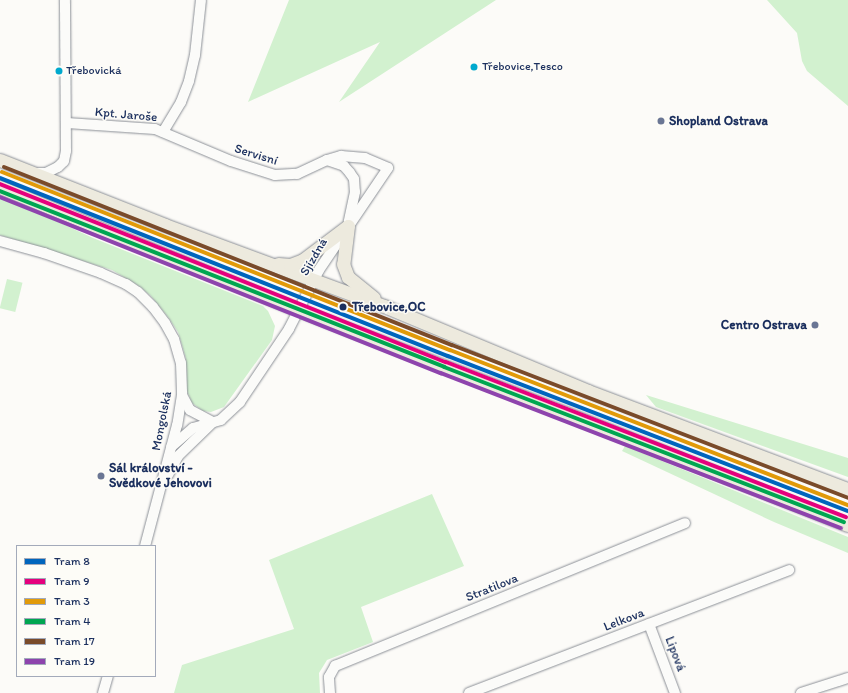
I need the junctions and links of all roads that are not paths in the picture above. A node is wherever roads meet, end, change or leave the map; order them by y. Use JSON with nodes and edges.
{"nodes":[{"id":1,"x":65,"y":0,"type":"edge"},
{"id":2,"x":201,"y":0,"type":"edge"},
{"id":3,"x":67,"y":123,"type":"junction"},
{"id":4,"x":164,"y":132,"type":"junction"},
{"id":5,"x":0,"y":160,"type":"edge"},
{"id":6,"x":327,"y":160,"type":"junction"},
{"id":7,"x":388,"y":168,"type":"joint"},
{"id":8,"x":34,"y":173,"type":"junction"},
{"id":9,"x":0,"y":187,"type":"edge"},
{"id":10,"x":348,"y":226,"type":"junction"},
{"id":11,"x":0,"y":241,"type":"edge"},
{"id":12,"x":268,"y":264,"type":"junction"},
{"id":13,"x":315,"y":280,"type":"junction"},
{"id":14,"x":384,"y":306,"type":"junction"},
{"id":15,"x":299,"y":310,"type":"junction"},
{"id":16,"x":182,"y":395,"type":"junction"},
{"id":17,"x":213,"y":422,"type":"junction"},
{"id":18,"x":171,"y":447,"type":"junction"},
{"id":19,"x":848,"y":489,"type":"edge"},
{"id":20,"x":159,"y":493,"type":"junction"},
{"id":21,"x":685,"y":523,"type":"dead end"},
{"id":22,"x":848,"y":525,"type":"edge"},
{"id":23,"x":145,"y":545,"type":"edge"},
{"id":24,"x":789,"y":570,"type":"dead end"},
{"id":25,"x":649,"y":624,"type":"junction"},
{"id":26,"x":108,"y":677,"type":"edge"},
{"id":27,"x":848,"y":678,"type":"edge"},
{"id":28,"x":103,"y":693,"type":"edge"},
{"id":29,"x":330,"y":693,"type":"edge"},
{"id":30,"x":468,"y":693,"type":"edge"},
{"id":31,"x":675,"y":693,"type":"edge"},
{"id":32,"x":801,"y":693,"type":"edge"}],
"edges":[{"from":1,"to":3,"type":"street"},
{"from":2,"to":4,"type":"street","name":"Kpt. Jaroše"},
{"from":3,"to":4,"type":"street","name":"Kpt. Jaroše"},
{"from":3,"to":8,"type":"street"},
{"from":4,"to":6,"type":"street","name":"Servisní"},
{"from":5,"to":8,"type":"main road"},
{"from":6,"to":7,"type":"street","name":"Servisní"},
{"from":6,"to":10,"type":"street"},
{"from":7,"to":10,"type":"street","name":"Sjízdná"},
{"from":8,"to":12,"type":"main road"},
{"from":9,"to":15,"type":"main road"},
{"from":10,"to":12,"type":"main road"},
{"from":10,"to":13,"type":"street","name":"Sjízdná"},
{"from":10,"to":14,"type":"main road"},
{"from":11,"to":16,"type":"street","name":"Mongolská"},
{"from":12,"to":13,"type":"main road"},
{"from":13,"to":14,"type":"main road"},
{"from":13,"to":15,"type":"street","name":"Sjízdná"},
{"from":14,"to":19,"type":"main road"},
{"from":15,"to":17,"type":"street","name":"Sjízdná"},
{"from":15,"to":22,"type":"main road"},
{"from":16,"to":17,"type":"street"},
{"from":16,"to":18,"type":"street","name":"Mongolská"},
{"from":17,"to":18,"type":"street"},
{"from":17,"to":20,"type":"street"},
{"from":18,"to":20,"type":"street","name":"Mongolská"},
{"from":20,"to":23,"type":"street","name":"Mongolská"},
{"from":21,"to":29,"type":"street","name":"Stratilova"},
{"from":24,"to":25,"type":"street","name":"Lelkova"},
{"from":25,"to":30,"type":"street","name":"Lelkova"},
{"from":25,"to":31,"type":"street","name":"Lipová"},
{"from":26,"to":28,"type":"street"},
{"from":27,"to":32,"type":"street"}]}
